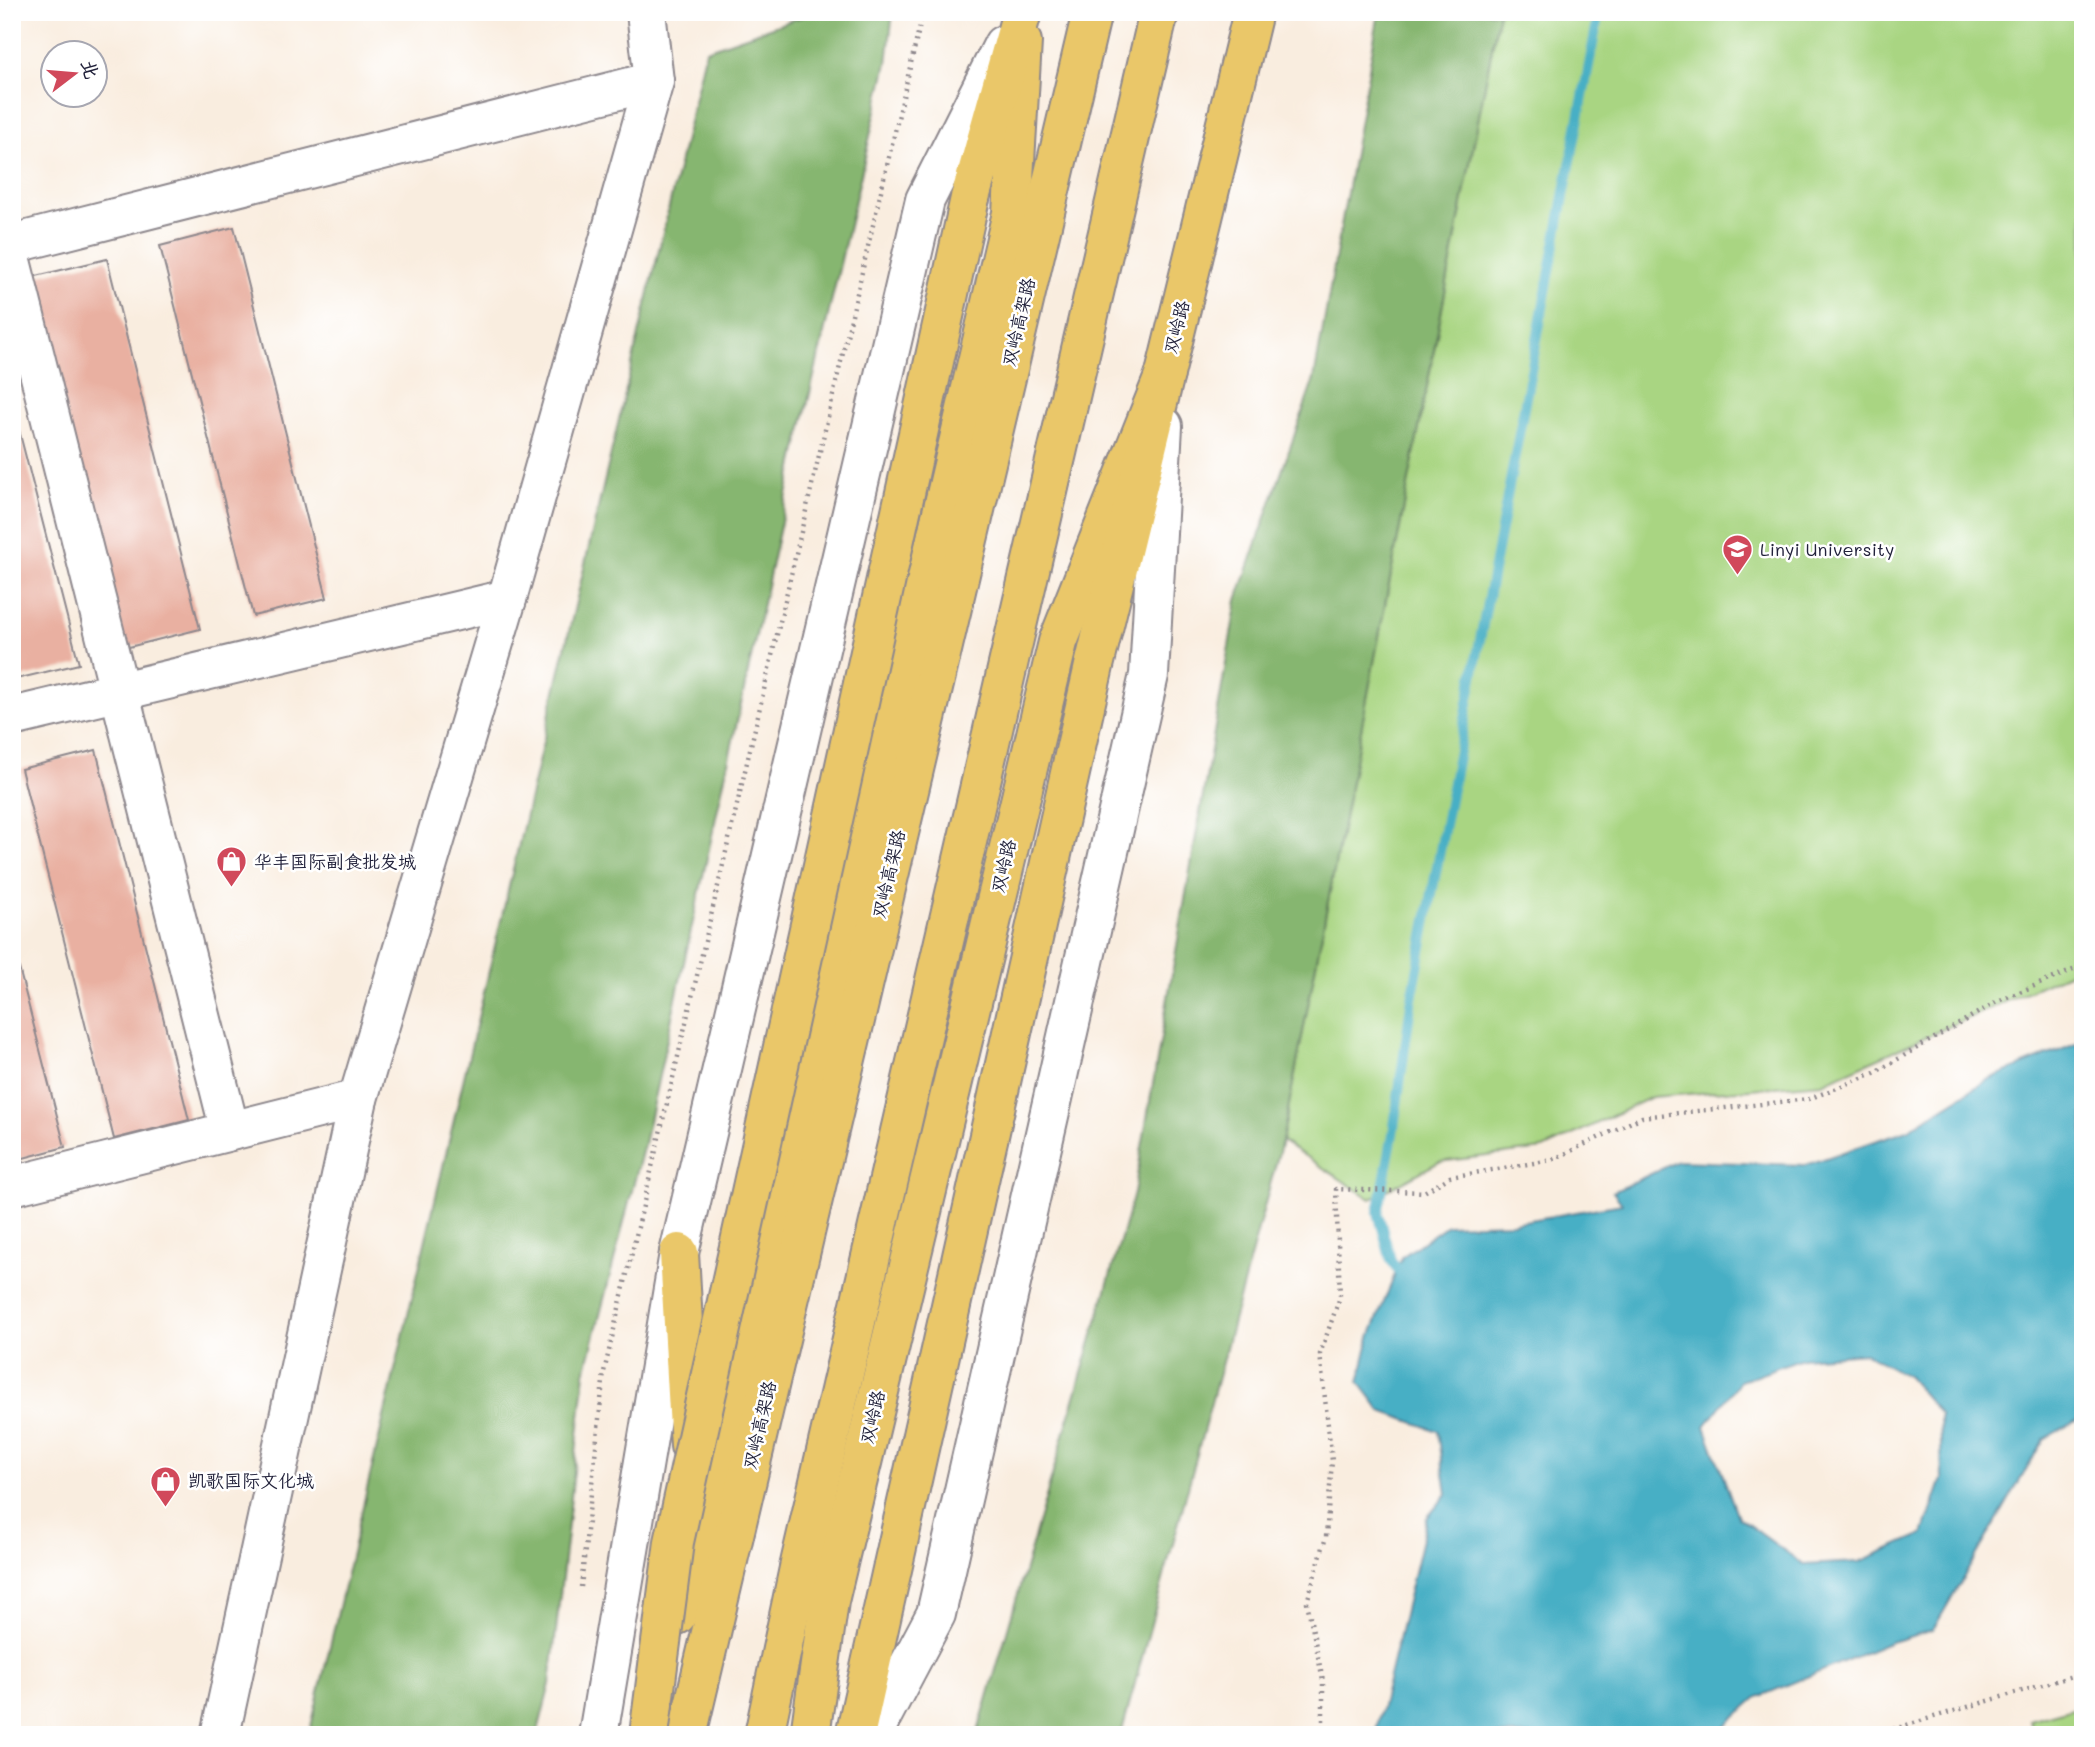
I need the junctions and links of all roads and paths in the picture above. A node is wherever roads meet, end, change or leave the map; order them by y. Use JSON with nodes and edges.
{"nodes":[{"id":1,"x":646,"y":12,"type":"edge"},
{"id":2,"x":1022,"y":12,"type":"edge"},
{"id":3,"x":1092,"y":12,"type":"edge"},
{"id":4,"x":1159,"y":12,"type":"edge"},
{"id":5,"x":1253,"y":12,"type":"edge"},
{"id":6,"x":654,"y":81,"type":"junction"},
{"id":7,"x":12,"y":244,"type":"edge"},
{"id":8,"x":12,"y":265,"type":"edge"},
{"id":9,"x":1165,"y":374,"type":"junction"},
{"id":10,"x":507,"y":598,"type":"junction"},
{"id":11,"x":12,"y":718,"type":"edge"},
{"id":12,"x":2083,"y":966,"type":"edge"},
{"id":13,"x":358,"y":1098,"type":"junction"},
{"id":14,"x":230,"y":1131,"type":"junction"},
{"id":15,"x":12,"y":1186,"type":"edge"},
{"id":16,"x":679,"y":1253,"type":"junction"},
{"id":17,"x":696,"y":1544,"type":"junction"},
{"id":18,"x":2083,"y":1673,"type":"edge"},
{"id":19,"x":220,"y":1735,"type":"edge"},
{"id":20,"x":598,"y":1735,"type":"edge"},
{"id":21,"x":648,"y":1735,"type":"edge"},
{"id":22,"x":687,"y":1735,"type":"edge"},
{"id":23,"x":764,"y":1735,"type":"edge"},
{"id":24,"x":810,"y":1735,"type":"edge"},
{"id":25,"x":855,"y":1735,"type":"edge"},
{"id":26,"x":872,"y":1735,"type":"edge"},
{"id":27,"x":1323,"y":1735,"type":"edge"},
{"id":28,"x":1873,"y":1735,"type":"edge"}],
"edges":[{"from":1,"to":6,"type":"street"},
{"from":2,"to":16,"type":"street"},
{"from":2,"to":17,"type":"main road"},
{"from":2,"to":21,"type":"main road","bridge":true},
{"from":3,"to":22,"type":"main road","name":"双岭高架路"},
{"from":4,"to":23,"type":"main road"},
{"from":5,"to":9,"type":"main road","name":"双岭路"},
{"from":6,"to":7,"type":"street"},
{"from":6,"to":10,"type":"street"},
{"from":8,"to":14,"type":"street"},
{"from":9,"to":24,"type":"main road","name":"双岭路"},
{"from":9,"to":25,"type":"main road"},
{"from":9,"to":26,"type":"street"},
{"from":10,"to":11,"type":"street"},
{"from":10,"to":13,"type":"street"},
{"from":12,"to":27,"type":"path"},
{"from":13,"to":14,"type":"street"},
{"from":13,"to":19,"type":"street"},
{"from":14,"to":15,"type":"street"},
{"from":16,"to":17,"type":"main road"},
{"from":16,"to":20,"type":"street"},
{"from":17,"to":21,"type":"main road"},
{"from":18,"to":28,"type":"path"}]}
